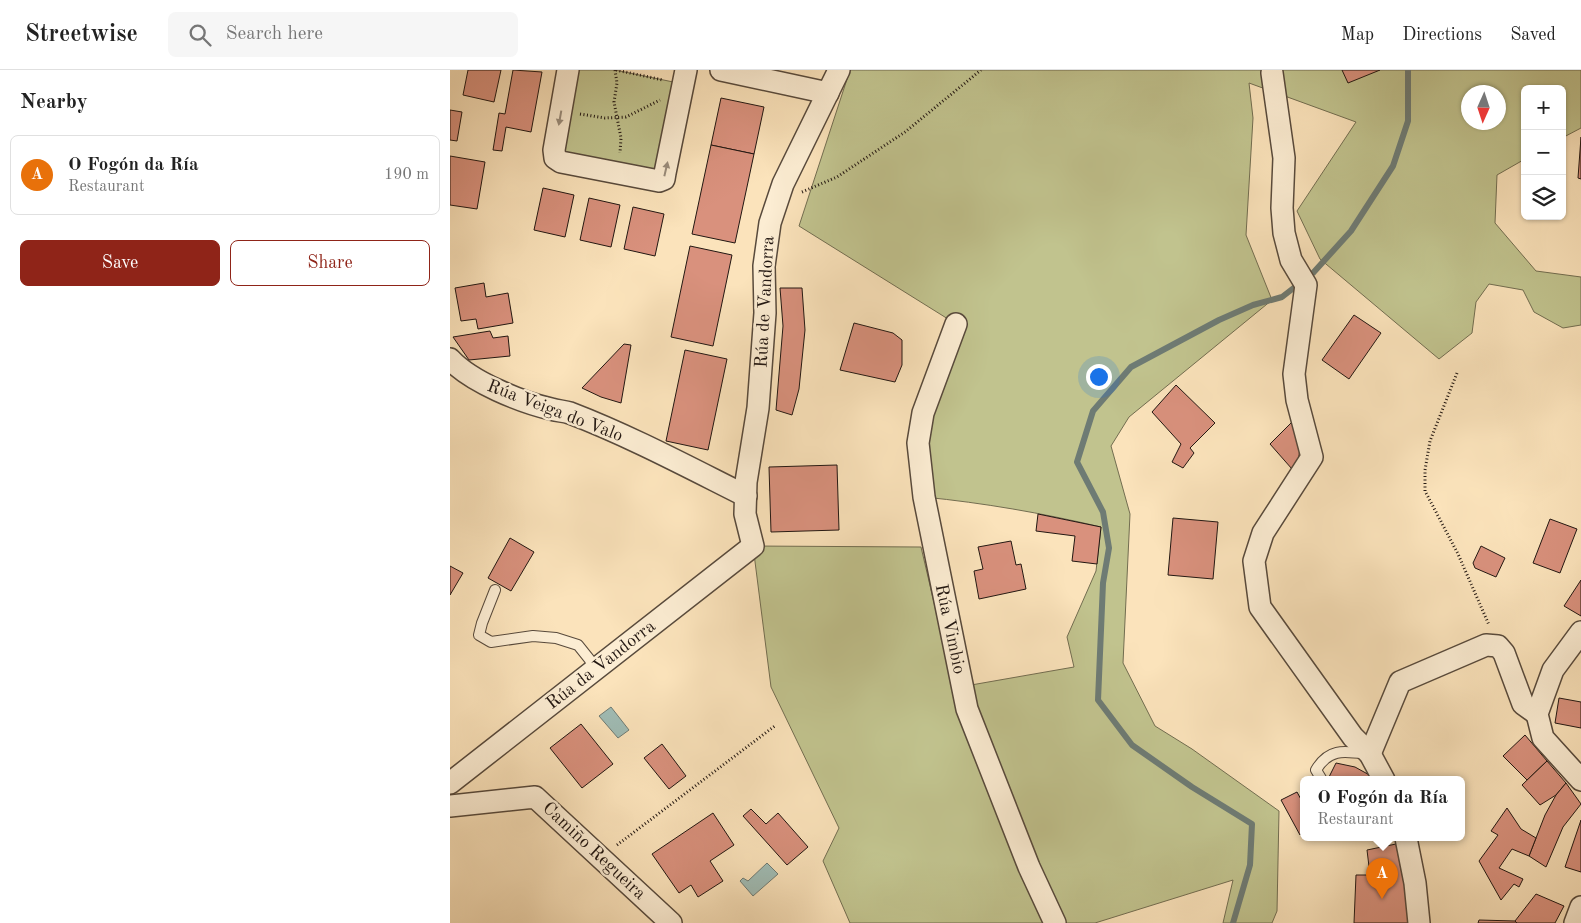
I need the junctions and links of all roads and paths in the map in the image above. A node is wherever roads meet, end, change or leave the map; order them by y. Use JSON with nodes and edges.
{"nodes":[{"id":1,"x":568,"y":70,"type":"edge"},
{"id":2,"x":615,"y":70,"type":"edge"},
{"id":3,"x":721,"y":70,"type":"edge"},
{"id":4,"x":839,"y":70,"type":"edge"},
{"id":5,"x":981,"y":70,"type":"edge"},
{"id":6,"x":1272,"y":73,"type":"dead end"},
{"id":7,"x":685,"y":77,"type":"edge"},
{"id":8,"x":828,"y":93,"type":"junction"},
{"id":9,"x":561,"y":112,"type":"junction"},
{"id":10,"x":618,"y":117,"type":"junction"},
{"id":11,"x":619,"y":174,"type":"junction"},
{"id":12,"x":776,"y":203,"type":"junction"},
{"id":13,"x":956,"y":324,"type":"dead end"},
{"id":14,"x":450,"y":359,"type":"edge"},
{"id":15,"x":1457,"y":372,"type":"dead end"},
{"id":16,"x":746,"y":496,"type":"junction"},
{"id":17,"x":753,"y":546,"type":"joint"},
{"id":18,"x":495,"y":590,"type":"dead end"},
{"id":19,"x":1581,"y":632,"type":"edge"},
{"id":20,"x":1498,"y":646,"type":"junction"},
{"id":21,"x":594,"y":671,"type":"junction"},
{"id":22,"x":1537,"y":714,"type":"junction"},
{"id":23,"x":776,"y":725,"type":"dead end"},
{"id":24,"x":1370,"y":754,"type":"junction"},
{"id":25,"x":1320,"y":776,"type":"edge"},
{"id":26,"x":1382,"y":776,"type":"edge"},
{"id":27,"x":1581,"y":780,"type":"edge"},
{"id":28,"x":450,"y":783,"type":"edge"},
{"id":29,"x":450,"y":806,"type":"edge"},
{"id":30,"x":1407,"y":841,"type":"edge"},
{"id":31,"x":600,"y":858,"type":"junction"},
{"id":32,"x":1581,"y":907,"type":"edge"},
{"id":33,"x":672,"y":923,"type":"edge"},
{"id":34,"x":1055,"y":923,"type":"edge"},
{"id":35,"x":1419,"y":923,"type":"edge"},
{"id":36,"x":1575,"y":923,"type":"edge"}],
"edges":[{"from":1,"to":9,"type":"street"},
{"from":2,"to":7,"type":"path"},
{"from":2,"to":10,"type":"path"},
{"from":3,"to":8,"type":"street"},
{"from":4,"to":8,"type":"street","name":"Rúa de Vandorra"},
{"from":5,"to":12,"type":"path"},
{"from":6,"to":24,"type":"street"},
{"from":7,"to":10,"type":"path"},
{"from":11,"to":7,"type":"street","one_way":true},
{"from":8,"to":12,"type":"street","name":"Rúa de Vandorra"},
{"from":9,"to":10,"type":"path"},
{"from":9,"to":11,"type":"street","one_way":true},
{"from":10,"to":11,"type":"path"},
{"from":12,"to":16,"type":"street","name":"Rúa de Vandorra"},
{"from":13,"to":34,"type":"street","name":"Rúa Vimbio"},
{"from":14,"to":16,"type":"street","name":"Rúa Veiga do Valo"},
{"from":15,"to":20,"type":"path"},
{"from":16,"to":17,"type":"street","name":"Rúa de Vandorra"},
{"from":17,"to":21,"type":"street","name":"Rúa da Vandorra"},
{"from":18,"to":21,"type":"lane"},
{"from":19,"to":22,"type":"street"},
{"from":20,"to":22,"type":"street"},
{"from":20,"to":24,"type":"street"},
{"from":21,"to":28,"type":"street","name":"Rúa da Vandorra"},
{"from":22,"to":27,"type":"street"},
{"from":23,"to":31,"type":"path"},
{"from":24,"to":25,"type":"lane"},
{"from":24,"to":26,"type":"street"},
{"from":29,"to":31,"type":"street","name":"Camiño Regueira"},
{"from":30,"to":35,"type":"street"},
{"from":31,"to":33,"type":"street","name":"Camiño Regueira"},
{"from":32,"to":36,"type":"street"}]}
